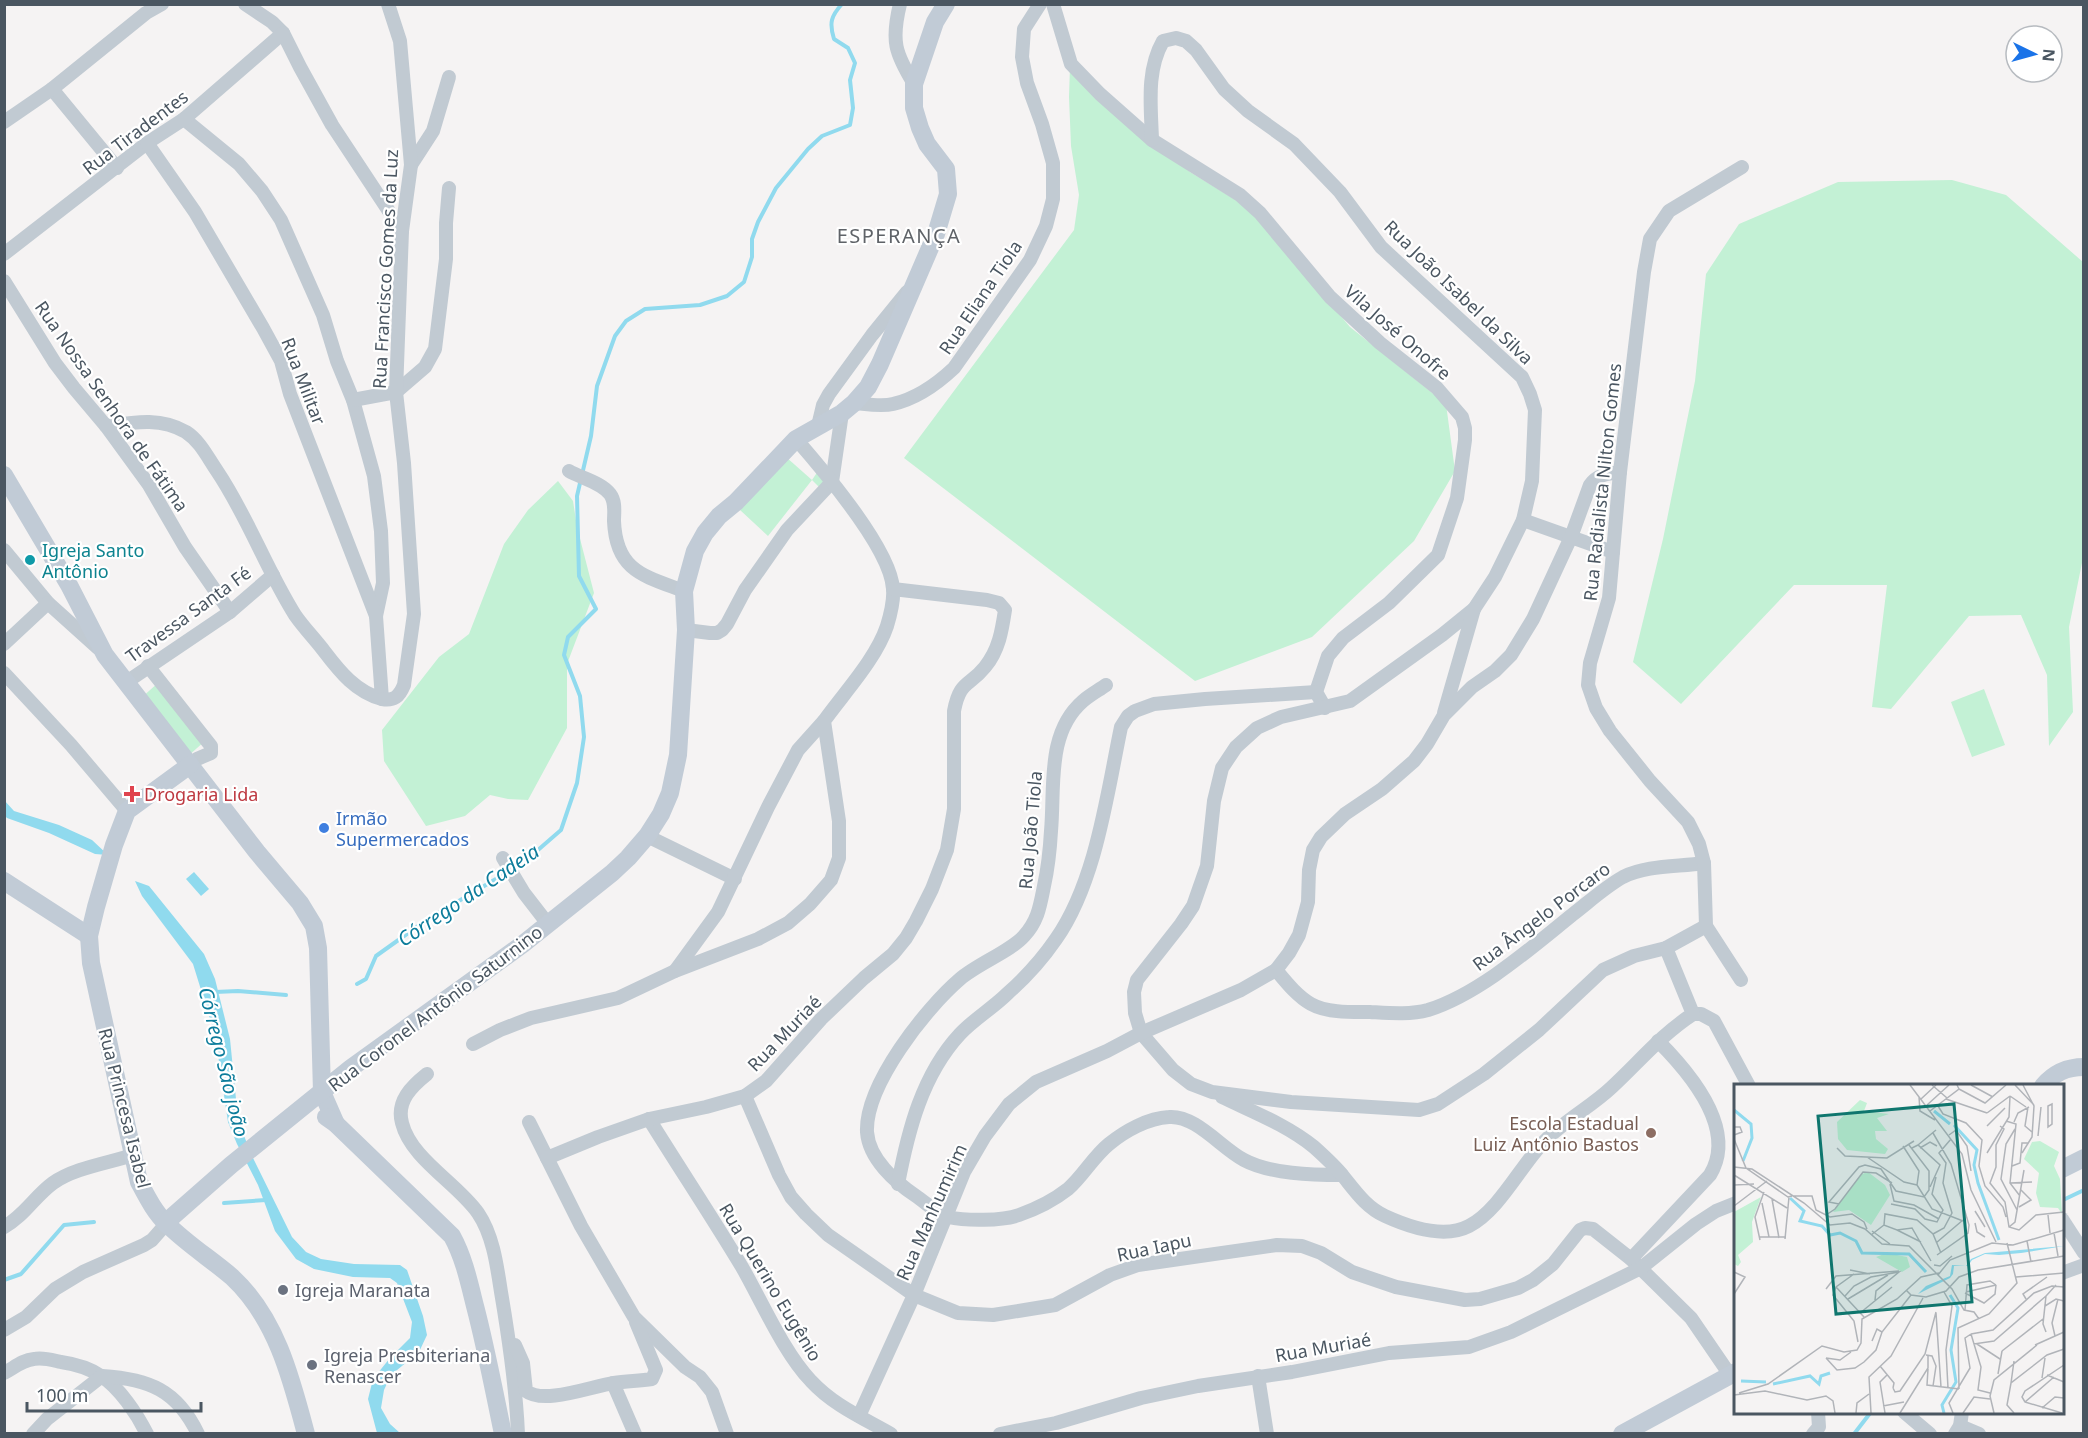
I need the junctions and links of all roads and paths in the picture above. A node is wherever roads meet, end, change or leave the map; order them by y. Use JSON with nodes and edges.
{"nodes":[{"id":1,"x":162,"y":4,"type":"edge"},
{"id":2,"x":245,"y":4,"type":"edge"},
{"id":3,"x":388,"y":4,"type":"edge"},
{"id":4,"x":900,"y":4,"type":"edge"},
{"id":5,"x":946,"y":4,"type":"edge"},
{"id":6,"x":1040,"y":4,"type":"edge"},
{"id":7,"x":1053,"y":4,"type":"edge"},
{"id":8,"x":284,"y":33,"type":"junction"},
{"id":9,"x":449,"y":77,"type":"dead end"},
{"id":10,"x":914,"y":84,"type":"junction"},
{"id":11,"x":52,"y":89,"type":"junction"},
{"id":12,"x":184,"y":119,"type":"junction"},
{"id":13,"x":4,"y":122,"type":"edge"},
{"id":14,"x":1152,"y":140,"type":"junction"},
{"id":15,"x":147,"y":143,"type":"junction"},
{"id":16,"x":411,"y":165,"type":"junction"},
{"id":17,"x":1742,"y":167,"type":"dead end"},
{"id":18,"x":117,"y":168,"type":"junction"},
{"id":19,"x":449,"y":188,"type":"dead end"},
{"id":20,"x":402,"y":231,"type":"junction"},
{"id":21,"x":4,"y":254,"type":"edge"},
{"id":22,"x":4,"y":281,"type":"edge"},
{"id":23,"x":913,"y":285,"type":"junction"},
{"id":24,"x":396,"y":392,"type":"junction"},
{"id":25,"x":353,"y":400,"type":"junction"},
{"id":26,"x":848,"y":408,"type":"junction"},
{"id":27,"x":106,"y":426,"type":"junction"},
{"id":28,"x":818,"y":426,"type":"junction"},
{"id":29,"x":796,"y":440,"type":"junction"},
{"id":30,"x":1620,"y":472,"type":"junction"},
{"id":31,"x":573,"y":473,"type":"dead end"},
{"id":32,"x":4,"y":475,"type":"edge"},
{"id":33,"x":832,"y":482,"type":"junction"},
{"id":34,"x":1523,"y":520,"type":"junction"},
{"id":35,"x":1571,"y":537,"type":"junction"},
{"id":36,"x":4,"y":550,"type":"edge"},
{"id":37,"x":1613,"y":552,"type":"junction"},
{"id":38,"x":273,"y":575,"type":"junction"},
{"id":39,"x":893,"y":590,"type":"junction"},
{"id":40,"x":684,"y":591,"type":"junction"},
{"id":41,"x":48,"y":603,"type":"junction"},
{"id":42,"x":1474,"y":609,"type":"junction"},
{"id":43,"x":230,"y":612,"type":"junction"},
{"id":44,"x":376,"y":616,"type":"junction"},
{"id":45,"x":686,"y":630,"type":"junction"},
{"id":46,"x":4,"y":644,"type":"edge"},
{"id":47,"x":105,"y":655,"type":"junction"},
{"id":48,"x":148,"y":666,"type":"junction"},
{"id":49,"x":4,"y":673,"type":"edge"},
{"id":50,"x":125,"y":683,"type":"junction"},
{"id":51,"x":1106,"y":685,"type":"dead end"},
{"id":52,"x":1316,"y":692,"type":"junction"},
{"id":53,"x":382,"y":699,"type":"junction"},
{"id":54,"x":1325,"y":708,"type":"junction"},
{"id":55,"x":1444,"y":715,"type":"junction"},
{"id":56,"x":824,"y":722,"type":"junction"},
{"id":57,"x":189,"y":765,"type":"junction"},
{"id":58,"x":127,"y":811,"type":"junction"},
{"id":59,"x":647,"y":836,"type":"junction"},
{"id":60,"x":506,"y":862,"type":"dead end"},
{"id":61,"x":1704,"y":863,"type":"junction"},
{"id":62,"x":735,"y":879,"type":"junction"},
{"id":63,"x":4,"y":880,"type":"edge"},
{"id":64,"x":548,"y":924,"type":"junction"},
{"id":65,"x":1706,"y":926,"type":"junction"},
{"id":66,"x":89,"y":936,"type":"junction"},
{"id":67,"x":1666,"y":948,"type":"junction"},
{"id":68,"x":1276,"y":970,"type":"junction"},
{"id":69,"x":675,"y":971,"type":"junction"},
{"id":70,"x":1741,"y":980,"type":"dead end"},
{"id":71,"x":1693,"y":1014,"type":"junction"},
{"id":72,"x":1141,"y":1033,"type":"junction"},
{"id":73,"x":1658,"y":1041,"type":"junction"},
{"id":74,"x":473,"y":1044,"type":"dead end"},
{"id":75,"x":2084,"y":1067,"type":"edge"},
{"id":76,"x":427,"y":1074,"type":"dead end"},
{"id":77,"x":1748,"y":1084,"type":"edge"},
{"id":78,"x":2045,"y":1084,"type":"edge"},
{"id":79,"x":322,"y":1092,"type":"junction"},
{"id":80,"x":1212,"y":1092,"type":"junction"},
{"id":81,"x":745,"y":1096,"type":"junction"},
{"id":82,"x":307,"y":1105,"type":"junction"},
{"id":83,"x":649,"y":1119,"type":"junction"},
{"id":84,"x":529,"y":1122,"type":"dead end"},
{"id":85,"x":336,"y":1124,"type":"junction"},
{"id":86,"x":133,"y":1155,"type":"junction"},
{"id":87,"x":547,"y":1158,"type":"junction"},
{"id":88,"x":2084,"y":1158,"type":"edge"},
{"id":89,"x":2064,"y":1168,"type":"edge"},
{"id":90,"x":1342,"y":1175,"type":"junction"},
{"id":91,"x":898,"y":1184,"type":"junction"},
{"id":92,"x":1734,"y":1204,"type":"edge"},
{"id":93,"x":946,"y":1217,"type":"junction"},
{"id":94,"x":170,"y":1220,"type":"junction"},
{"id":95,"x":2064,"y":1222,"type":"edge"},
{"id":96,"x":4,"y":1227,"type":"edge"},
{"id":97,"x":2084,"y":1253,"type":"edge"},
{"id":98,"x":1636,"y":1264,"type":"junction"},
{"id":99,"x":2084,"y":1265,"type":"edge"},
{"id":100,"x":2064,"y":1272,"type":"edge"},
{"id":101,"x":914,"y":1295,"type":"junction"},
{"id":102,"x":634,"y":1317,"type":"junction"},
{"id":103,"x":508,"y":1329,"type":"junction"},
{"id":104,"x":4,"y":1330,"type":"edge"},
{"id":105,"x":4,"y":1373,"type":"edge"},
{"id":106,"x":1732,"y":1373,"type":"edge"},
{"id":107,"x":102,"y":1376,"type":"junction"},
{"id":108,"x":1257,"y":1376,"type":"junction"},
{"id":109,"x":613,"y":1383,"type":"junction"},
{"id":110,"x":1818,"y":1414,"type":"edge"},
{"id":111,"x":1905,"y":1414,"type":"edge"},
{"id":112,"x":859,"y":1416,"type":"junction"},
{"id":113,"x":1959,"y":1424,"type":"edge"},
{"id":114,"x":33,"y":1434,"type":"edge"},
{"id":115,"x":147,"y":1434,"type":"edge"},
{"id":116,"x":198,"y":1434,"type":"edge"},
{"id":117,"x":306,"y":1434,"type":"edge"},
{"id":118,"x":503,"y":1434,"type":"edge"},
{"id":119,"x":518,"y":1434,"type":"edge"},
{"id":120,"x":635,"y":1434,"type":"edge"},
{"id":121,"x":727,"y":1434,"type":"edge"},
{"id":122,"x":891,"y":1434,"type":"edge"},
{"id":123,"x":1000,"y":1434,"type":"edge"},
{"id":124,"x":1267,"y":1434,"type":"edge"},
{"id":125,"x":1622,"y":1434,"type":"edge"},
{"id":126,"x":1813,"y":1434,"type":"edge"},
{"id":127,"x":1930,"y":1434,"type":"edge"},
{"id":128,"x":1979,"y":1434,"type":"edge"}],
"edges":[{"from":1,"to":11,"type":"street"},
{"from":2,"to":8,"type":"street"},
{"from":3,"to":16,"type":"street","name":"Rua Francisco Gomes da Luz"},
{"from":4,"to":10,"type":"street"},
{"from":5,"to":10,"type":"main road","name":"Rua Coronel Antônio Saturnino"},
{"from":6,"to":26,"type":"street","name":"Rua Eliana Tiola"},
{"from":7,"to":14,"type":"street","name":"Vila José Onofre"},
{"from":8,"to":12,"type":"street","name":"Rua Tiradentes"},
{"from":8,"to":20,"type":"street"},
{"from":9,"to":16,"type":"street"},
{"from":10,"to":23,"type":"main road","name":"Rua Coronel Antônio Saturnino"},
{"from":11,"to":13,"type":"street"},
{"from":11,"to":18,"type":"street"},
{"from":12,"to":15,"type":"street","name":"Rua Tiradentes"},
{"from":12,"to":25,"type":"street"},
{"from":14,"to":34,"type":"street","name":"Rua João Isabel da Silva"},
{"from":14,"to":52,"type":"street","name":"Vila José Onofre"},
{"from":15,"to":18,"type":"street","name":"Rua Tiradentes"},
{"from":15,"to":44,"type":"street","name":"Rua Militar"},
{"from":16,"to":20,"type":"street","name":"Rua Francisco Gomes da Luz"},
{"from":17,"to":30,"type":"street","name":"Rua Radialista Nilton Gomes"},
{"from":18,"to":21,"type":"street","name":"Rua Tiradentes"},
{"from":19,"to":24,"type":"street"},
{"from":20,"to":24,"type":"street","name":"Rua Francisco Gomes da Luz"},
{"from":22,"to":27,"type":"street","name":"Rua Nossa Senhora de Fátima"},
{"from":23,"to":26,"type":"main road","name":"Rua Coronel Antônio Saturnino"},
{"from":23,"to":28,"type":"street","name":"Rua Coronel Antônio Saturnino"},
{"from":24,"to":25,"type":"street"},
{"from":24,"to":53,"type":"street","name":"Rua Francisco Gomes da Luz"},
{"from":25,"to":44,"type":"street"},
{"from":26,"to":28,"type":"main road","name":"Rua Coronel Antônio Saturnino"},
{"from":26,"to":33,"type":"street"},
{"from":27,"to":38,"type":"street"},
{"from":27,"to":43,"type":"street","name":"Rua Nossa Senhora de Fátima"},
{"from":28,"to":29,"type":"main road","name":"Rua Coronel Antônio Saturnino"},
{"from":29,"to":33,"type":"street"},
{"from":29,"to":40,"type":"main road","name":"Rua Coronel Antônio Saturnino"},
{"from":30,"to":35,"type":"street"},
{"from":30,"to":37,"type":"street","name":"Rua Radialista Nilton Gomes"},
{"from":31,"to":40,"type":"street"},
{"from":32,"to":47,"type":"main road"},
{"from":33,"to":39,"type":"street"},
{"from":33,"to":45,"type":"street"},
{"from":34,"to":35,"type":"street"},
{"from":34,"to":42,"type":"street","name":"Rua João Isabel da Silva"},
{"from":35,"to":37,"type":"street"},
{"from":35,"to":55,"type":"street"},
{"from":36,"to":41,"type":"street"},
{"from":37,"to":61,"type":"street","name":"Rua Radialista Nilton Gomes"},
{"from":38,"to":43,"type":"street","name":"Travessa Santa Fé"},
{"from":38,"to":53,"type":"street"},
{"from":39,"to":56,"type":"street"},
{"from":39,"to":81,"type":"street","name":"Rua Muriaé"},
{"from":40,"to":45,"type":"main road","name":"Rua Coronel Antônio Saturnino"},
{"from":41,"to":46,"type":"street"},
{"from":41,"to":47,"type":"street"},
{"from":42,"to":54,"type":"street","name":"Rua João Isabel da Silva"},
{"from":42,"to":55,"type":"street"},
{"from":43,"to":48,"type":"street","name":"Travessa Santa Fé"},
{"from":44,"to":53,"type":"street"},
{"from":45,"to":59,"type":"main road","name":"Rua Coronel Antônio Saturnino"},
{"from":47,"to":50,"type":"main road"},
{"from":48,"to":50,"type":"street","name":"Travessa Santa Fé"},
{"from":48,"to":57,"type":"street"},
{"from":49,"to":58,"type":"street"},
{"from":50,"to":57,"type":"main road"},
{"from":51,"to":91,"type":"street","name":"Rua João Tiola"},
{"from":52,"to":54,"type":"street"},
{"from":52,"to":91,"type":"street"},
{"from":54,"to":72,"type":"street","name":"Rua João Isabel da Silva"},
{"from":55,"to":68,"type":"street"},
{"from":56,"to":62,"type":"street"},
{"from":56,"to":69,"type":"street"},
{"from":57,"to":58,"type":"main road"},
{"from":57,"to":79,"type":"main road"},
{"from":58,"to":66,"type":"main road","name":"Rua Princesa Isabel"},
{"from":59,"to":62,"type":"street"},
{"from":59,"to":64,"type":"main road","name":"Rua Coronel Antônio Saturnino"},
{"from":60,"to":64,"type":"street","name":"Rua Coronel Antônio Saturnino"},
{"from":61,"to":65,"type":"street","name":"Rua Radialista Nilton Gomes"},
{"from":61,"to":68,"type":"street","name":"Rua Ângelo Porcaro"},
{"from":62,"to":69,"type":"street"},
{"from":63,"to":66,"type":"main road"},
{"from":64,"to":79,"type":"main road","name":"Rua Coronel Antônio Saturnino"},
{"from":65,"to":67,"type":"street"},
{"from":65,"to":70,"type":"street"},
{"from":66,"to":86,"type":"main road","name":"Rua Princesa Isabel"},
{"from":67,"to":71,"type":"street"},
{"from":67,"to":80,"type":"street"},
{"from":68,"to":72,"type":"street","name":"Rua Manhumirim"},
{"from":69,"to":74,"type":"street"},
{"from":71,"to":73,"type":"street"},
{"from":71,"to":77,"type":"street"},
{"from":72,"to":80,"type":"street"},
{"from":72,"to":93,"type":"street","name":"Rua Manhumirim"},
{"from":73,"to":90,"type":"street"},
{"from":73,"to":98,"type":"street"},
{"from":75,"to":78,"type":"main road"},
{"from":76,"to":103,"type":"street"},
{"from":79,"to":82,"type":"main road","name":"Rua Coronel Antônio Saturnino"},
{"from":79,"to":85,"type":"main road"},
{"from":80,"to":90,"type":"street"},
{"from":81,"to":83,"type":"street","name":"Rua Muriaé"},
{"from":81,"to":101,"type":"street","name":"Rua Iapu"},
{"from":82,"to":85,"type":"main road"},
{"from":82,"to":94,"type":"main road","name":"Rua Coronel Antônio Saturnino"},
{"from":83,"to":87,"type":"street","name":"Rua Muriaé"},
{"from":83,"to":112,"type":"street","name":"Rua Querino Eugênio"},
{"from":84,"to":87,"type":"street"},
{"from":85,"to":118,"type":"main road"},
{"from":86,"to":94,"type":"main road","name":"Rua Princesa Isabel"},
{"from":86,"to":96,"type":"street"},
{"from":87,"to":102,"type":"street"},
{"from":88,"to":89,"type":"main road"},
{"from":90,"to":93,"type":"street"},
{"from":91,"to":93,"type":"street","name":"Rua João Tiola"},
{"from":92,"to":98,"type":"street"},
{"from":93,"to":101,"type":"street","name":"Rua Manhumirim"},
{"from":94,"to":104,"type":"street"},
{"from":94,"to":117,"type":"main road","name":"Rua Princesa Isabel"},
{"from":95,"to":97,"type":"street"},
{"from":98,"to":101,"type":"street","name":"Rua Iapu"},
{"from":98,"to":106,"type":"street"},
{"from":98,"to":108,"type":"street","name":"Rua Muriaé"},
{"from":99,"to":100,"type":"street"},
{"from":101,"to":112,"type":"street","name":"Rua Manhumirim"},
{"from":102,"to":109,"type":"street"},
{"from":102,"to":121,"type":"street"},
{"from":103,"to":109,"type":"street"},
{"from":103,"to":119,"type":"street"},
{"from":105,"to":107,"type":"street"},
{"from":106,"to":125,"type":"main road"},
{"from":107,"to":114,"type":"street"},
{"from":107,"to":115,"type":"street"},
{"from":107,"to":116,"type":"street"},
{"from":108,"to":123,"type":"street","name":"Rua Muriaé"},
{"from":108,"to":124,"type":"street"},
{"from":109,"to":120,"type":"street"},
{"from":110,"to":126,"type":"street"},
{"from":111,"to":127,"type":"street"},
{"from":112,"to":122,"type":"street","name":"Rua Querino Eugênio"},
{"from":113,"to":128,"type":"street"}]}
